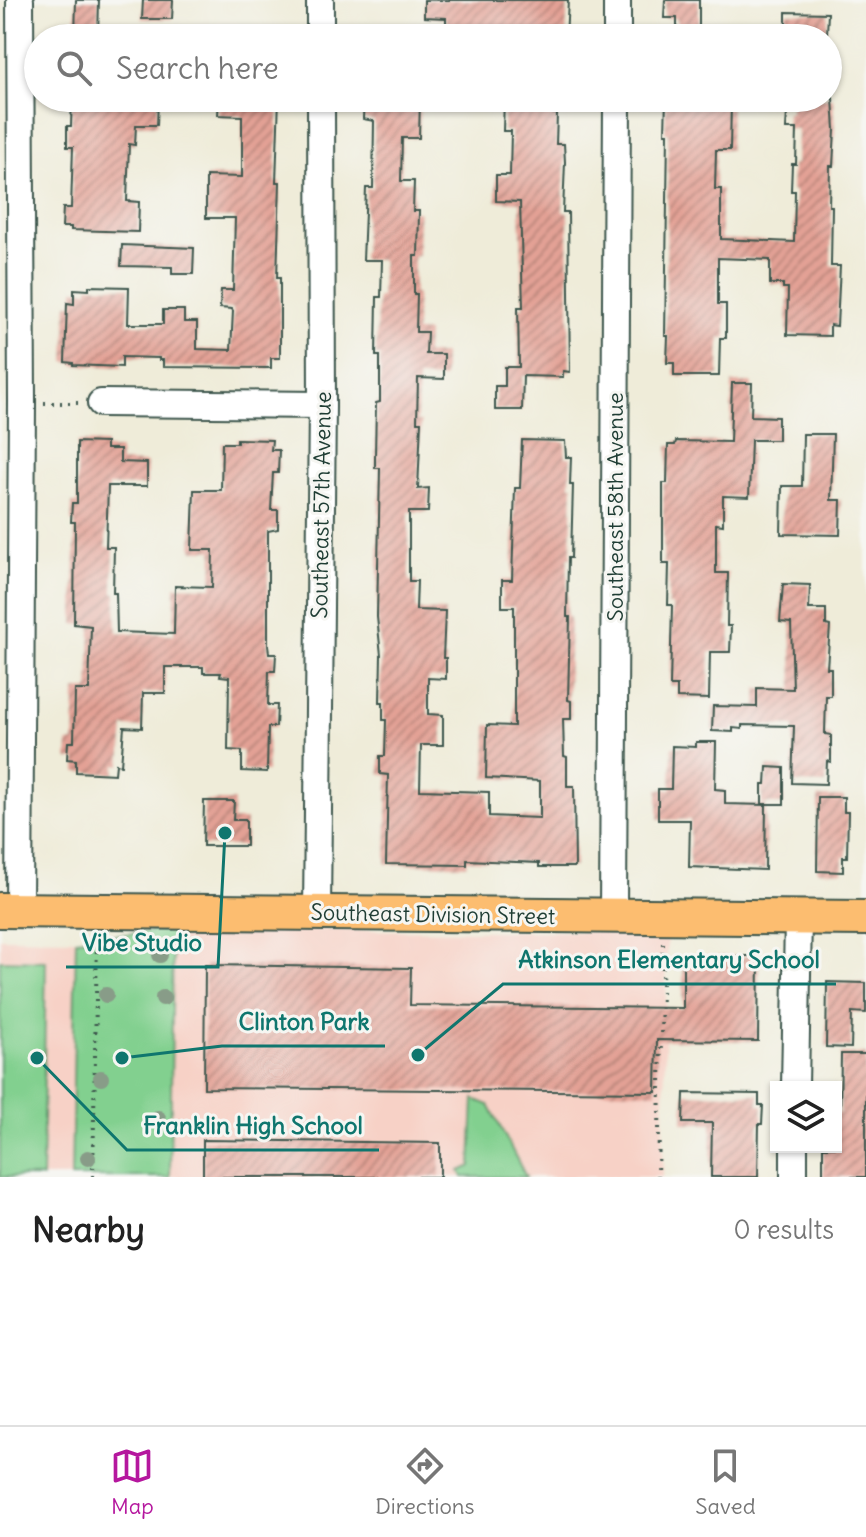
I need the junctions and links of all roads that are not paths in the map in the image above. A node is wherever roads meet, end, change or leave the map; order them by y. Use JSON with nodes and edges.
{"nodes":[{"id":1,"x":20,"y":0,"type":"edge"},
{"id":2,"x":320,"y":0,"type":"edge"},
{"id":3,"x":617,"y":0,"type":"edge"},
{"id":4,"x":320,"y":24,"type":"edge"},
{"id":5,"x":617,"y":24,"type":"edge"},
{"id":6,"x":321,"y":112,"type":"edge"},
{"id":7,"x":617,"y":112,"type":"edge"},
{"id":8,"x":11,"y":402,"type":"edge"},
{"id":9,"x":101,"y":403,"type":"road end"},
{"id":10,"x":322,"y":405,"type":"junction"},
{"id":11,"x":10,"y":910,"type":"edge"},
{"id":12,"x":317,"y":912,"type":"junction"},
{"id":13,"x":613,"y":916,"type":"junction"},
{"id":14,"x":798,"y":918,"type":"junction"},
{"id":15,"x":866,"y":918,"type":"edge"},
{"id":16,"x":795,"y":1081,"type":"edge"},
{"id":17,"x":794,"y":1153,"type":"edge"},
{"id":18,"x":794,"y":1177,"type":"edge"}],
"edges":[{"from":1,"to":8,"type":"street"},
{"from":2,"to":4,"type":"street"},
{"from":3,"to":5,"type":"street"},
{"from":6,"to":10,"type":"street","name":"Southeast 57th Avenue"},
{"from":7,"to":13,"type":"street","name":"Southeast 58th Avenue"},
{"from":8,"to":11,"type":"street"},
{"from":9,"to":10,"type":"street"},
{"from":10,"to":12,"type":"street","name":"Southeast 57th Avenue"},
{"from":11,"to":12,"type":"main road","name":"Southeast Division Street"},
{"from":12,"to":13,"type":"main road","name":"Southeast Division Street"},
{"from":13,"to":14,"type":"main road","name":"Southeast Division Street"},
{"from":14,"to":15,"type":"main road","name":"Southeast Division Street"},
{"from":14,"to":16,"type":"street"},
{"from":17,"to":18,"type":"street"}]}
